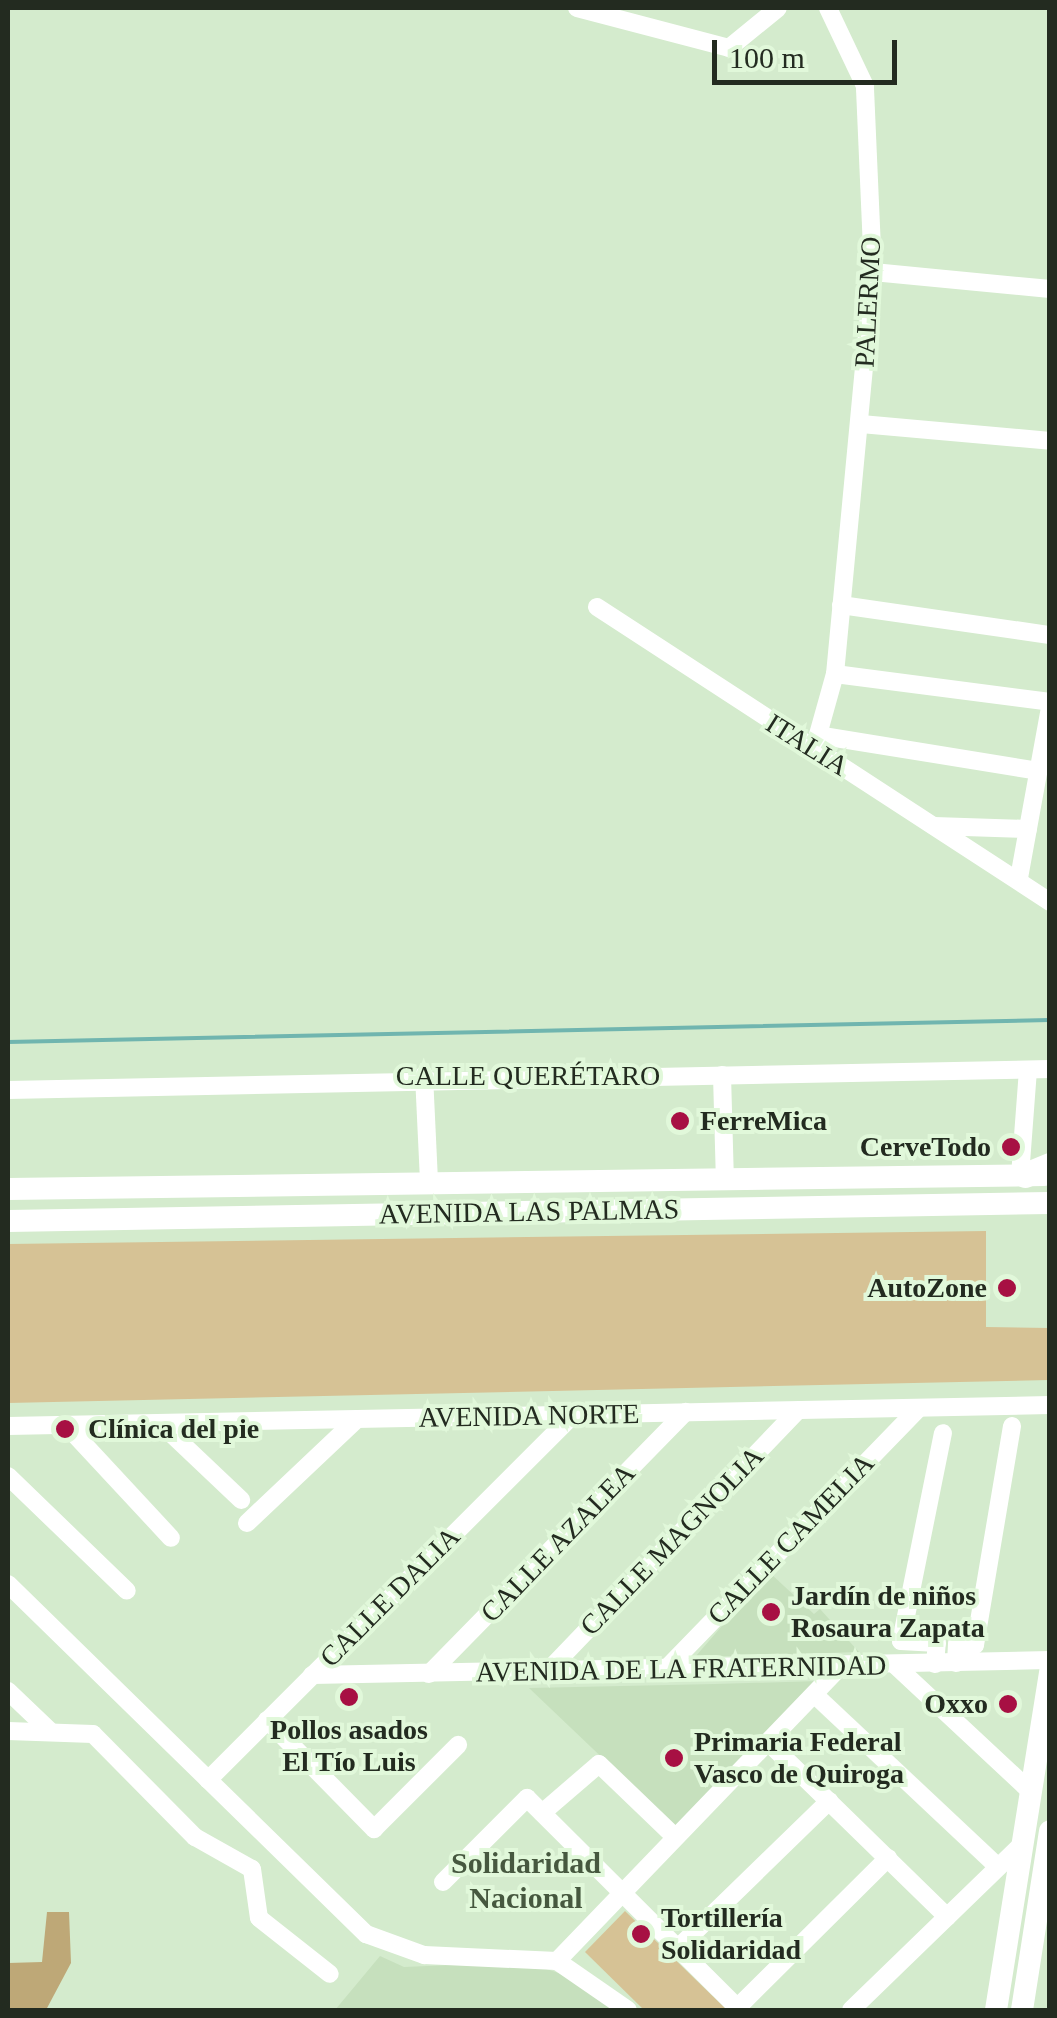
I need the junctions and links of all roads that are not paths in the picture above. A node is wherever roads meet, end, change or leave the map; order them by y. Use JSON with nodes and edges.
{"nodes":[{"id":1,"x":577,"y":8,"type":"edge"},
{"id":2,"x":778,"y":8,"type":"edge"},
{"id":3,"x":828,"y":8,"type":"edge"},
{"id":4,"x":873,"y":272,"type":"junction"},
{"id":5,"x":1050,"y":289,"type":"edge"},
{"id":6,"x":861,"y":424,"type":"junction"},
{"id":7,"x":1050,"y":441,"type":"edge"},
{"id":8,"x":842,"y":605,"type":"junction"},
{"id":9,"x":597,"y":607,"type":"dead end"},
{"id":10,"x":1050,"y":636,"type":"edge"},
{"id":11,"x":834,"y":674,"type":"junction"},
{"id":12,"x":1050,"y":705,"type":"edge"},
{"id":13,"x":818,"y":743,"type":"junction"},
{"id":14,"x":1038,"y":771,"type":"junction"},
{"id":15,"x":934,"y":826,"type":"junction"},
{"id":16,"x":1028,"y":829,"type":"junction"},
{"id":17,"x":1019,"y":878,"type":"junction"},
{"id":18,"x":1050,"y":902,"type":"edge"},
{"id":19,"x":1050,"y":1069,"type":"edge"},
{"id":20,"x":1028,"y":1070,"type":"junction"},
{"id":21,"x":722,"y":1074,"type":"junction"},
{"id":22,"x":424,"y":1075,"type":"junction"},
{"id":23,"x":8,"y":1090,"type":"edge"},
{"id":24,"x":1050,"y":1165,"type":"edge"},
{"id":25,"x":1031,"y":1175,"type":"edge"},
{"id":26,"x":725,"y":1180,"type":"junction"},
{"id":27,"x":428,"y":1184,"type":"junction"},
{"id":28,"x":8,"y":1189,"type":"edge"},
{"id":29,"x":1050,"y":1203,"type":"edge"},
{"id":30,"x":8,"y":1220,"type":"edge"},
{"id":31,"x":1050,"y":1405,"type":"edge"},
{"id":32,"x":919,"y":1408,"type":"junction"},
{"id":33,"x":798,"y":1410,"type":"junction"},
{"id":34,"x":686,"y":1412,"type":"junction"},
{"id":35,"x":572,"y":1414,"type":"junction"},
{"id":36,"x":355,"y":1420,"type":"junction"},
{"id":37,"x":160,"y":1423,"type":"junction"},
{"id":38,"x":66,"y":1424,"type":"junction"},
{"id":39,"x":8,"y":1426,"type":"edge"},
{"id":40,"x":1012,"y":1426,"type":"dead end"},
{"id":41,"x":942,"y":1433,"type":"dead end"},
{"id":42,"x":8,"y":1476,"type":"edge"},
{"id":43,"x":241,"y":1500,"type":"dead end"},
{"id":44,"x":247,"y":1523,"type":"dead end"},
{"id":45,"x":171,"y":1538,"type":"dead end"},
{"id":46,"x":8,"y":1584,"type":"edge"},
{"id":47,"x":126,"y":1591,"type":"dead end"},
{"id":48,"x":937,"y":1643,"type":"junction"},
{"id":49,"x":956,"y":1654,"type":"junction"},
{"id":50,"x":1050,"y":1660,"type":"edge"},
{"id":51,"x":935,"y":1664,"type":"junction"},
{"id":52,"x":895,"y":1665,"type":"junction"},
{"id":53,"x":841,"y":1666,"type":"junction"},
{"id":54,"x":1050,"y":1670,"type":"edge"},
{"id":55,"x":664,"y":1671,"type":"junction"},
{"id":56,"x":546,"y":1672,"type":"junction"},
{"id":57,"x":429,"y":1674,"type":"junction"},
{"id":58,"x":312,"y":1676,"type":"junction"},
{"id":59,"x":8,"y":1690,"type":"edge"},
{"id":60,"x":816,"y":1695,"type":"junction"},
{"id":61,"x":267,"y":1720,"type":"junction"},
{"id":62,"x":8,"y":1732,"type":"edge"},
{"id":63,"x":52,"y":1732,"type":"junction"},
{"id":64,"x":769,"y":1743,"type":"junction"},
{"id":65,"x":458,"y":1745,"type":"dead end"},
{"id":66,"x":208,"y":1780,"type":"junction"},
{"id":67,"x":1030,"y":1790,"type":"junction"},
{"id":68,"x":829,"y":1801,"type":"junction"},
{"id":69,"x":542,"y":1813,"type":"junction"},
{"id":70,"x":1050,"y":1831,"type":"edge"},
{"id":71,"x":675,"y":1837,"type":"junction"},
{"id":72,"x":888,"y":1858,"type":"junction"},
{"id":73,"x":1008,"y":1870,"type":"junction"},
{"id":74,"x":443,"y":1882,"type":"dead end"},
{"id":75,"x":1045,"y":1888,"type":"edge"},
{"id":76,"x":622,"y":1894,"type":"junction"},
{"id":77,"x":947,"y":1917,"type":"junction"},
{"id":78,"x":678,"y":1948,"type":"junction"},
{"id":79,"x":557,"y":1961,"type":"junction"},
{"id":80,"x":330,"y":1974,"type":"dead end"},
{"id":81,"x":738,"y":2009,"type":"edge"},
{"id":82,"x":628,"y":2010,"type":"edge"},
{"id":83,"x":852,"y":2010,"type":"edge"},
{"id":84,"x":996,"y":2010,"type":"edge"},
{"id":85,"x":1022,"y":2010,"type":"edge"}],
"edges":[{"from":1,"to":2,"type":"street"},
{"from":3,"to":4,"type":"street","name":"PALERMO"},
{"from":4,"to":5,"type":"street"},
{"from":4,"to":6,"type":"street","name":"PALERMO"},
{"from":6,"to":7,"type":"street"},
{"from":6,"to":8,"type":"street","name":"PALERMO"},
{"from":8,"to":10,"type":"street"},
{"from":8,"to":11,"type":"street","name":"PALERMO"},
{"from":9,"to":13,"type":"street","name":"ITALIA"},
{"from":11,"to":12,"type":"street"},
{"from":11,"to":13,"type":"street","name":"PALERMO"},
{"from":12,"to":14,"type":"street"},
{"from":13,"to":14,"type":"street"},
{"from":13,"to":15,"type":"street","name":"ITALIA"},
{"from":14,"to":16,"type":"street"},
{"from":15,"to":16,"type":"street"},
{"from":15,"to":17,"type":"street","name":"ITALIA"},
{"from":16,"to":17,"type":"street"},
{"from":17,"to":18,"type":"street","name":"ITALIA"},
{"from":19,"to":20,"type":"street","name":"CALLE QUERÉTARO"},
{"from":20,"to":21,"type":"street","name":"CALLE QUERÉTARO"},
{"from":20,"to":25,"type":"street"},
{"from":21,"to":22,"type":"street","name":"CALLE QUERÉTARO"},
{"from":21,"to":26,"type":"street"},
{"from":22,"to":23,"type":"street","name":"CALLE QUERÉTARO"},
{"from":22,"to":27,"type":"street"},
{"from":24,"to":25,"type":"highway"},
{"from":25,"to":26,"type":"main road","name":"AVENIDA LAS PALMAS"},
{"from":26,"to":27,"type":"main road","name":"AVENIDA LAS PALMAS"},
{"from":27,"to":28,"type":"main road","name":"AVENIDA LAS PALMAS"},
{"from":29,"to":30,"type":"main road","name":"AVENIDA LAS PALMAS"},
{"from":31,"to":32,"type":"street","name":"AVENIDA NORTE"},
{"from":32,"to":33,"type":"street","name":"AVENIDA NORTE"},
{"from":32,"to":55,"type":"street","name":"CALLE CAMELIA"},
{"from":33,"to":34,"type":"street","name":"AVENIDA NORTE"},
{"from":33,"to":56,"type":"street","name":"CALLE MAGNOLIA"},
{"from":34,"to":35,"type":"street","name":"AVENIDA NORTE"},
{"from":34,"to":57,"type":"street","name":"CALLE AZALEA"},
{"from":35,"to":36,"type":"street","name":"AVENIDA NORTE"},
{"from":35,"to":58,"type":"street","name":"CALLE DALIA"},
{"from":36,"to":37,"type":"street","name":"AVENIDA NORTE"},
{"from":36,"to":44,"type":"street"},
{"from":37,"to":38,"type":"street","name":"AVENIDA NORTE"},
{"from":37,"to":43,"type":"street"},
{"from":38,"to":39,"type":"street","name":"AVENIDA NORTE"},
{"from":38,"to":45,"type":"street"},
{"from":40,"to":49,"type":"street"},
{"from":41,"to":48,"type":"street"},
{"from":42,"to":47,"type":"street"},
{"from":46,"to":66,"type":"street"},
{"from":48,"to":49,"type":"street"},
{"from":48,"to":51,"type":"street"},
{"from":49,"to":50,"type":"street","name":"AVENIDA DE LA FRATERNIDAD"},
{"from":49,"to":51,"type":"street","name":"AVENIDA DE LA FRATERNIDAD"},
{"from":51,"to":52,"type":"street","name":"AVENIDA DE LA FRATERNIDAD"},
{"from":52,"to":53,"type":"street","name":"AVENIDA DE LA FRATERNIDAD"},
{"from":52,"to":67,"type":"street"},
{"from":53,"to":55,"type":"street","name":"AVENIDA DE LA FRATERNIDAD"},
{"from":53,"to":60,"type":"street"},
{"from":54,"to":67,"type":"main road"},
{"from":55,"to":56,"type":"street","name":"AVENIDA DE LA FRATERNIDAD"},
{"from":56,"to":57,"type":"street","name":"AVENIDA DE LA FRATERNIDAD"},
{"from":57,"to":58,"type":"street","name":"AVENIDA DE LA FRATERNIDAD"},
{"from":58,"to":61,"type":"street","name":"CALLE DALIA"},
{"from":59,"to":63,"type":"street"},
{"from":60,"to":64,"type":"street"},
{"from":60,"to":73,"type":"street"},
{"from":61,"to":65,"type":"street"},
{"from":61,"to":66,"type":"street","name":"CALLE DALIA"},
{"from":62,"to":63,"type":"street"},
{"from":63,"to":80,"type":"street"},
{"from":64,"to":68,"type":"street"},
{"from":64,"to":71,"type":"street"},
{"from":66,"to":79,"type":"street"},
{"from":67,"to":73,"type":"main road"},
{"from":68,"to":72,"type":"street"},
{"from":68,"to":78,"type":"street"},
{"from":69,"to":71,"type":"street"},
{"from":69,"to":74,"type":"street"},
{"from":69,"to":76,"type":"street"},
{"from":70,"to":75,"type":"main road"},
{"from":71,"to":76,"type":"street"},
{"from":72,"to":77,"type":"street"},
{"from":72,"to":81,"type":"street"},
{"from":73,"to":75,"type":"street"},
{"from":73,"to":77,"type":"street"},
{"from":73,"to":84,"type":"main road"},
{"from":75,"to":85,"type":"main road"},
{"from":76,"to":78,"type":"street"},
{"from":76,"to":79,"type":"street"},
{"from":77,"to":83,"type":"street"},
{"from":78,"to":81,"type":"street"},
{"from":79,"to":82,"type":"street"}]}
